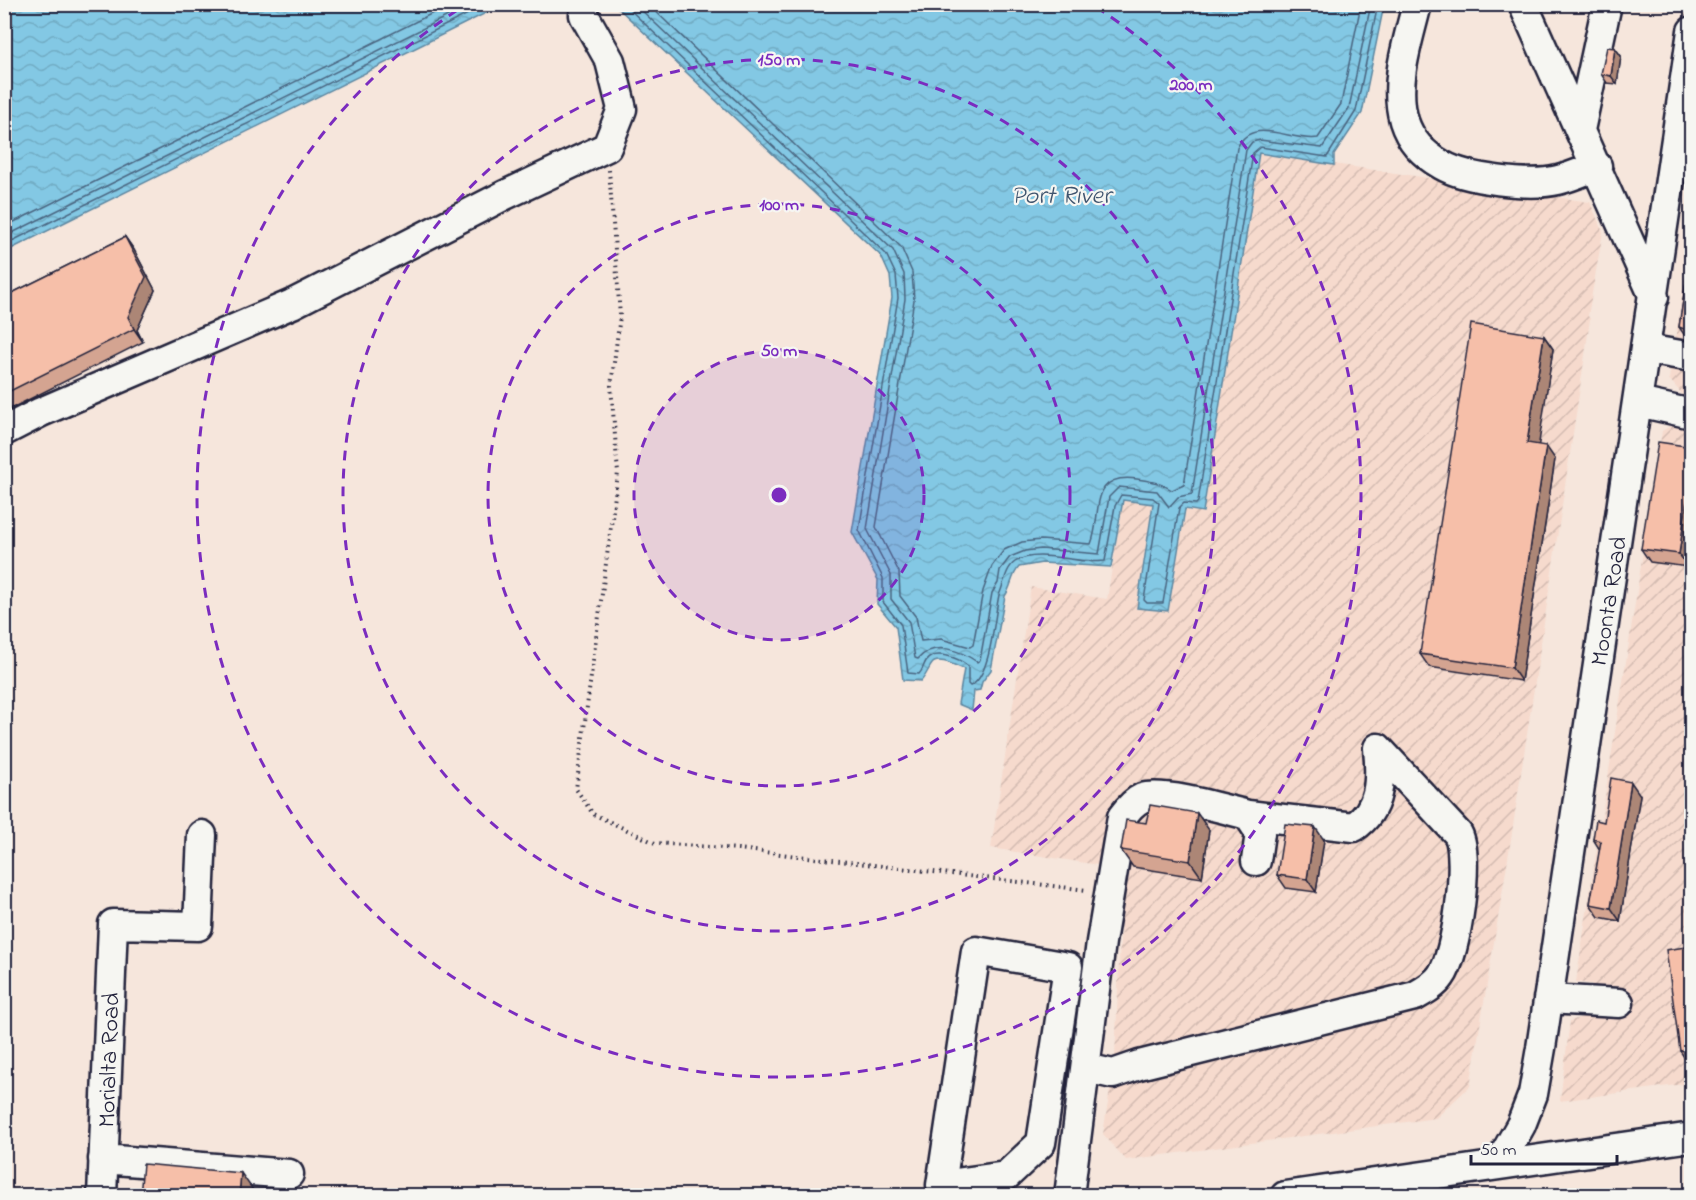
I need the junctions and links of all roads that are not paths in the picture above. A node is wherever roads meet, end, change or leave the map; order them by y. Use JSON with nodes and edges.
{"nodes":[{"id":1,"x":1417,"y":4,"type":"edge"},
{"id":2,"x":1523,"y":4,"type":"edge"},
{"id":3,"x":1607,"y":4,"type":"edge"},
{"id":4,"x":584,"y":15,"type":"dead end"},
{"id":5,"x":1692,"y":31,"type":"edge"},
{"id":6,"x":1580,"y":130,"type":"junction"},
{"id":7,"x":1597,"y":166,"type":"junction"},
{"id":8,"x":1654,"y":297,"type":"junction"},
{"id":9,"x":1646,"y":349,"type":"junction"},
{"id":10,"x":1692,"y":357,"type":"edge"},
{"id":11,"x":1638,"y":402,"type":"junction"},
{"id":12,"x":1692,"y":414,"type":"edge"},
{"id":13,"x":4,"y":431,"type":"edge"},
{"id":14,"x":1248,"y":815,"type":"junction"},
{"id":15,"x":202,"y":835,"type":"dead end"},
{"id":16,"x":1256,"y":861,"type":"dead end"},
{"id":17,"x":1066,"y":978,"type":"junction"},
{"id":18,"x":1097,"y":983,"type":"junction"},
{"id":19,"x":1548,"y":999,"type":"junction"},
{"id":20,"x":1619,"y":1003,"type":"dead end"},
{"id":21,"x":1086,"y":1068,"type":"junction"},
{"id":22,"x":1692,"y":1137,"type":"edge"},
{"id":23,"x":104,"y":1159,"type":"junction"},
{"id":24,"x":1499,"y":1164,"type":"junction"},
{"id":25,"x":289,"y":1174,"type":"dead end"},
{"id":26,"x":102,"y":1196,"type":"edge"},
{"id":27,"x":1069,"y":1196,"type":"edge"},
{"id":28,"x":1285,"y":1196,"type":"edge"}],
"edges":[{"from":1,"to":7,"type":"street"},
{"from":2,"to":6,"type":"street"},
{"from":3,"to":6,"type":"street"},
{"from":4,"to":13,"type":"street"},
{"from":5,"to":8,"type":"street","name":"Moonta Road"},
{"from":6,"to":7,"type":"street"},
{"from":7,"to":8,"type":"street"},
{"from":8,"to":9,"type":"street","name":"Moonta Road"},
{"from":9,"to":10,"type":"street"},
{"from":9,"to":11,"type":"street","name":"Moonta Road"},
{"from":11,"to":12,"type":"street"},
{"from":11,"to":19,"type":"street","name":"Moonta Road"},
{"from":14,"to":16,"type":"street"},
{"from":14,"to":18,"type":"street"},
{"from":14,"to":21,"type":"street"},
{"from":15,"to":23,"type":"street","name":"Morialta Road"},
{"from":17,"to":17,"type":"street"},
{"from":17,"to":18,"type":"street"},
{"from":18,"to":21,"type":"street"},
{"from":19,"to":20,"type":"street"},
{"from":19,"to":24,"type":"street","name":"Moonta Road"},
{"from":21,"to":27,"type":"street"},
{"from":22,"to":24,"type":"street"},
{"from":23,"to":25,"type":"street"},
{"from":23,"to":26,"type":"street","name":"Morialta Road"},
{"from":24,"to":28,"type":"street"}]}
